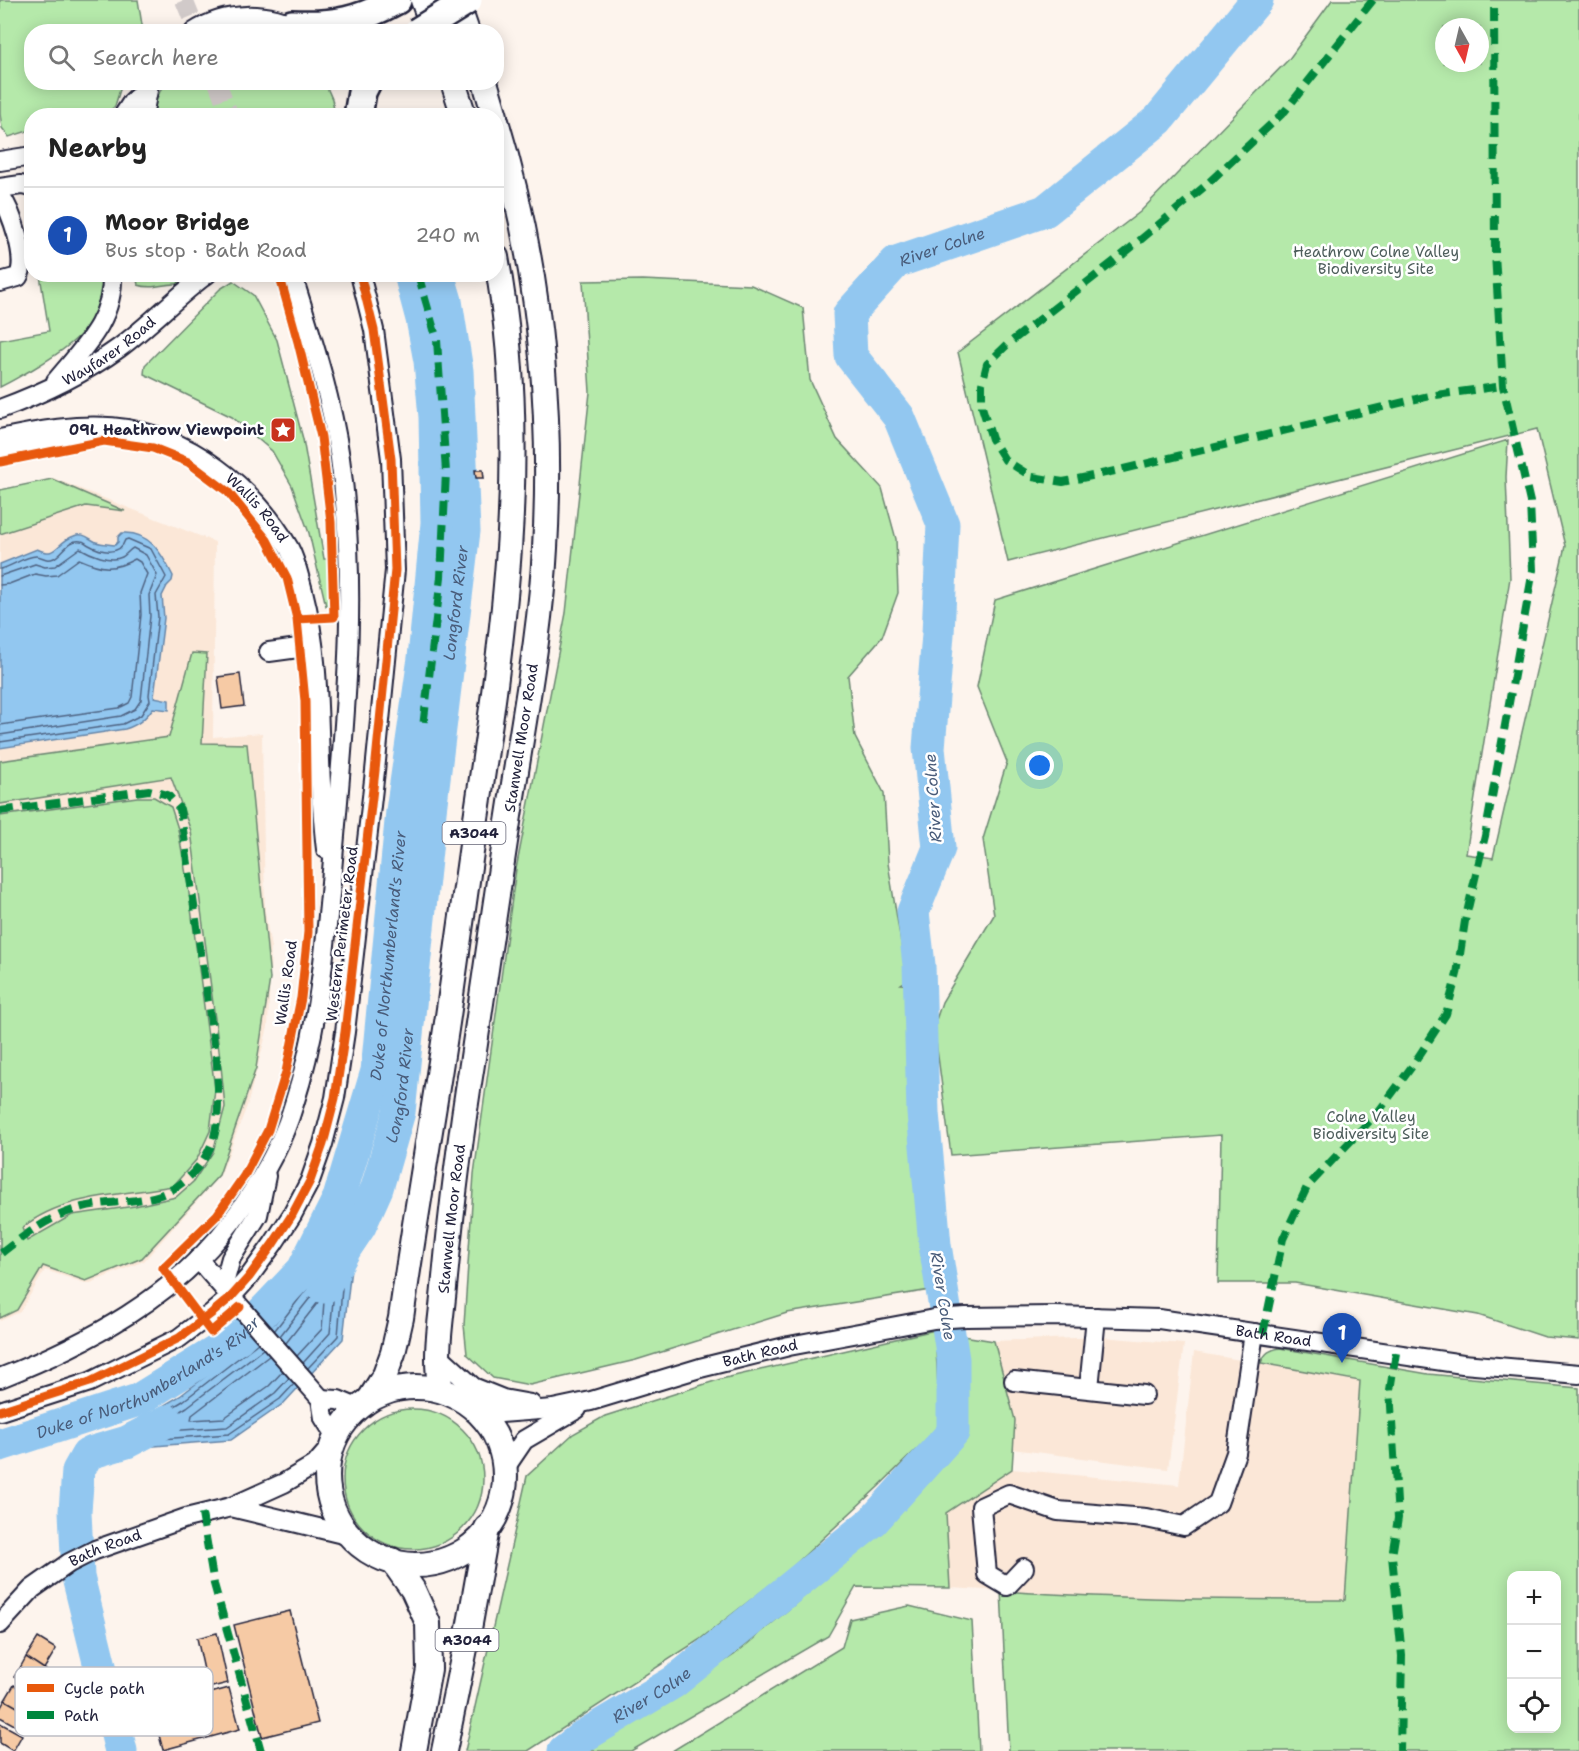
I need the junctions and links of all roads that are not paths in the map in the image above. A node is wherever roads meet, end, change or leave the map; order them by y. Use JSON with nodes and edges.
{"nodes":[{"id":1,"x":261,"y":0,"type":"edge"},
{"id":2,"x":423,"y":0,"type":"edge"},
{"id":3,"x":456,"y":0,"type":"edge"},
{"id":4,"x":468,"y":0,"type":"edge"},
{"id":5,"x":389,"y":5,"type":"edge"},
{"id":6,"x":209,"y":24,"type":"edge"},
{"id":7,"x":286,"y":24,"type":"edge"},
{"id":8,"x":289,"y":24,"type":"edge"},
{"id":9,"x":330,"y":24,"type":"edge"},
{"id":10,"x":430,"y":24,"type":"edge"},
{"id":11,"x":432,"y":24,"type":"edge"},
{"id":12,"x":464,"y":24,"type":"edge"},
{"id":13,"x":144,"y":90,"type":"edge"},
{"id":14,"x":148,"y":90,"type":"edge"},
{"id":15,"x":352,"y":90,"type":"edge"},
{"id":16,"x":363,"y":90,"type":"edge"},
{"id":17,"x":456,"y":90,"type":"edge"},
{"id":18,"x":487,"y":90,"type":"edge"},
{"id":19,"x":128,"y":108,"type":"edge"},
{"id":20,"x":144,"y":108,"type":"edge"},
{"id":21,"x":356,"y":108,"type":"edge"},
{"id":22,"x":359,"y":108,"type":"edge"},
{"id":23,"x":461,"y":108,"type":"edge"},
{"id":24,"x":493,"y":108,"type":"edge"},
{"id":25,"x":504,"y":151,"type":"edge"},
{"id":26,"x":24,"y":157,"type":"edge"},
{"id":27,"x":0,"y":161,"type":"edge"},
{"id":28,"x":24,"y":186,"type":"edge"},
{"id":29,"x":0,"y":188,"type":"edge"},
{"id":30,"x":0,"y":195,"type":"edge"},
{"id":31,"x":0,"y":282,"type":"edge"},
{"id":32,"x":112,"y":282,"type":"edge"},
{"id":33,"x":198,"y":282,"type":"edge"},
{"id":34,"x":295,"y":282,"type":"edge"},
{"id":35,"x":361,"y":282,"type":"edge"},
{"id":36,"x":500,"y":282,"type":"edge"},
{"id":37,"x":51,"y":388,"type":"junction"},
{"id":38,"x":0,"y":409,"type":"edge"},
{"id":39,"x":113,"y":426,"type":"junction"},
{"id":40,"x":0,"y":439,"type":"edge"},
{"id":41,"x":0,"y":454,"type":"edge"},
{"id":42,"x":313,"y":646,"type":"junction"},
{"id":43,"x":269,"y":652,"type":"dead end"},
{"id":44,"x":331,"y":883,"type":"junction"},
{"id":45,"x":268,"y":1162,"type":"junction"},
{"id":46,"x":198,"y":1259,"type":"junction"},
{"id":47,"x":231,"y":1297,"type":"junction"},
{"id":48,"x":1096,"y":1317,"type":"junction"},
{"id":49,"x":1254,"y":1333,"type":"junction"},
{"id":50,"x":439,"y":1356,"type":"junction"},
{"id":51,"x":1579,"y":1374,"type":"edge"},
{"id":52,"x":0,"y":1378,"type":"edge"},
{"id":53,"x":1014,"y":1381,"type":"dead end"},
{"id":54,"x":1089,"y":1388,"type":"junction"},
{"id":55,"x":441,"y":1390,"type":"junction"},
{"id":56,"x":1144,"y":1395,"type":"dead end"},
{"id":57,"x":320,"y":1397,"type":"junction"},
{"id":58,"x":591,"y":1401,"type":"junction"},
{"id":59,"x":363,"y":1404,"type":"junction"},
{"id":60,"x":471,"y":1405,"type":"junction"},
{"id":61,"x":553,"y":1409,"type":"junction"},
{"id":62,"x":0,"y":1411,"type":"edge"},
{"id":63,"x":335,"y":1440,"type":"junction"},
{"id":64,"x":505,"y":1468,"type":"junction"},
{"id":65,"x":231,"y":1507,"type":"junction"},
{"id":66,"x":488,"y":1528,"type":"junction"},
{"id":67,"x":347,"y":1535,"type":"junction"},
{"id":68,"x":392,"y":1560,"type":"junction"},
{"id":69,"x":1024,"y":1568,"type":"dead end"},
{"id":70,"x":0,"y":1624,"type":"edge"},
{"id":71,"x":414,"y":1751,"type":"edge"},
{"id":72,"x":444,"y":1751,"type":"edge"}],
"edges":[{"from":1,"to":8,"type":"street"},
{"from":2,"to":11,"type":"main road"},
{"from":3,"to":12,"type":"main road"},
{"from":4,"to":10,"type":"highway","bridge":true},
{"from":5,"to":9,"type":"highway"},
{"from":6,"to":7,"type":"street"},
{"from":13,"to":19,"type":"street"},
{"from":14,"to":20,"type":"street"},
{"from":15,"to":21,"type":"street"},
{"from":16,"to":22,"type":"highway"},
{"from":17,"to":23,"type":"main road"},
{"from":18,"to":24,"type":"main road"},
{"from":25,"to":50,"type":"main road","name":"Stanwell Moor Road","number":"A3044"},
{"from":26,"to":27,"type":"street"},
{"from":28,"to":29,"type":"street"},
{"from":30,"to":31,"type":"street"},
{"from":32,"to":37,"type":"street"},
{"from":33,"to":37,"type":"street","name":"Wayfarer Road"},
{"from":34,"to":44,"type":"street","name":"Western Perimeter Road"},
{"from":35,"to":47,"type":"street","name":"Western Perimeter Road"},
{"from":36,"to":59,"type":"main road","name":"Stanwell Moor Road","number":"A3044"},
{"from":37,"to":38,"type":"street","name":"Wayfarer Road"},
{"from":39,"to":40,"type":"street","name":"Wallis Road"},
{"from":39,"to":41,"type":"street"},
{"from":39,"to":42,"type":"street","name":"Wallis Road"},
{"from":42,"to":43,"type":"street"},
{"from":42,"to":44,"type":"street","name":"Wallis Road"},
{"from":44,"to":45,"type":"street","name":"Western Perimeter Road"},
{"from":45,"to":46,"type":"street","name":"Western Perimeter Road"},
{"from":45,"to":47,"type":"street","name":"Western Perimeter Road"},
{"from":46,"to":47,"type":"street"},
{"from":46,"to":52,"type":"street","name":"Western Perimeter Road"},
{"from":47,"to":57,"type":"street"},
{"from":47,"to":62,"type":"street","name":"Western Perimeter Road"},
{"from":48,"to":49,"type":"street","name":"Bath Road"},
{"from":48,"to":54,"type":"street"},
{"from":48,"to":58,"type":"street","name":"Bath Road"},
{"from":49,"to":51,"type":"street","name":"Bath Road"},
{"from":49,"to":69,"type":"street"},
{"from":50,"to":55,"type":"main road","name":"Stanwell Moor Road","number":"A3044"},
{"from":50,"to":61,"type":"street"},
{"from":53,"to":54,"type":"street"},
{"from":54,"to":56,"type":"street"},
{"from":55,"to":59,"type":"main road"},
{"from":55,"to":60,"type":"main road"},
{"from":57,"to":59,"type":"street"},
{"from":57,"to":63,"type":"street"},
{"from":58,"to":61,"type":"street","name":"Bath Road"},
{"from":58,"to":64,"type":"street","name":"Bath Road"},
{"from":59,"to":63,"type":"main road"},
{"from":60,"to":61,"type":"street","name":"Bath Road"},
{"from":60,"to":64,"type":"main road"},
{"from":63,"to":65,"type":"street","name":"Bath Road"},
{"from":63,"to":67,"type":"main road"},
{"from":64,"to":66,"type":"main road"},
{"from":65,"to":67,"type":"street","name":"Bath Road"},
{"from":65,"to":70,"type":"street","name":"Bath Road"},
{"from":66,"to":68,"type":"main road"},
{"from":66,"to":72,"type":"main road","number":"A3044"},
{"from":67,"to":68,"type":"main road"},
{"from":68,"to":71,"type":"main road","number":"A3044"}]}
